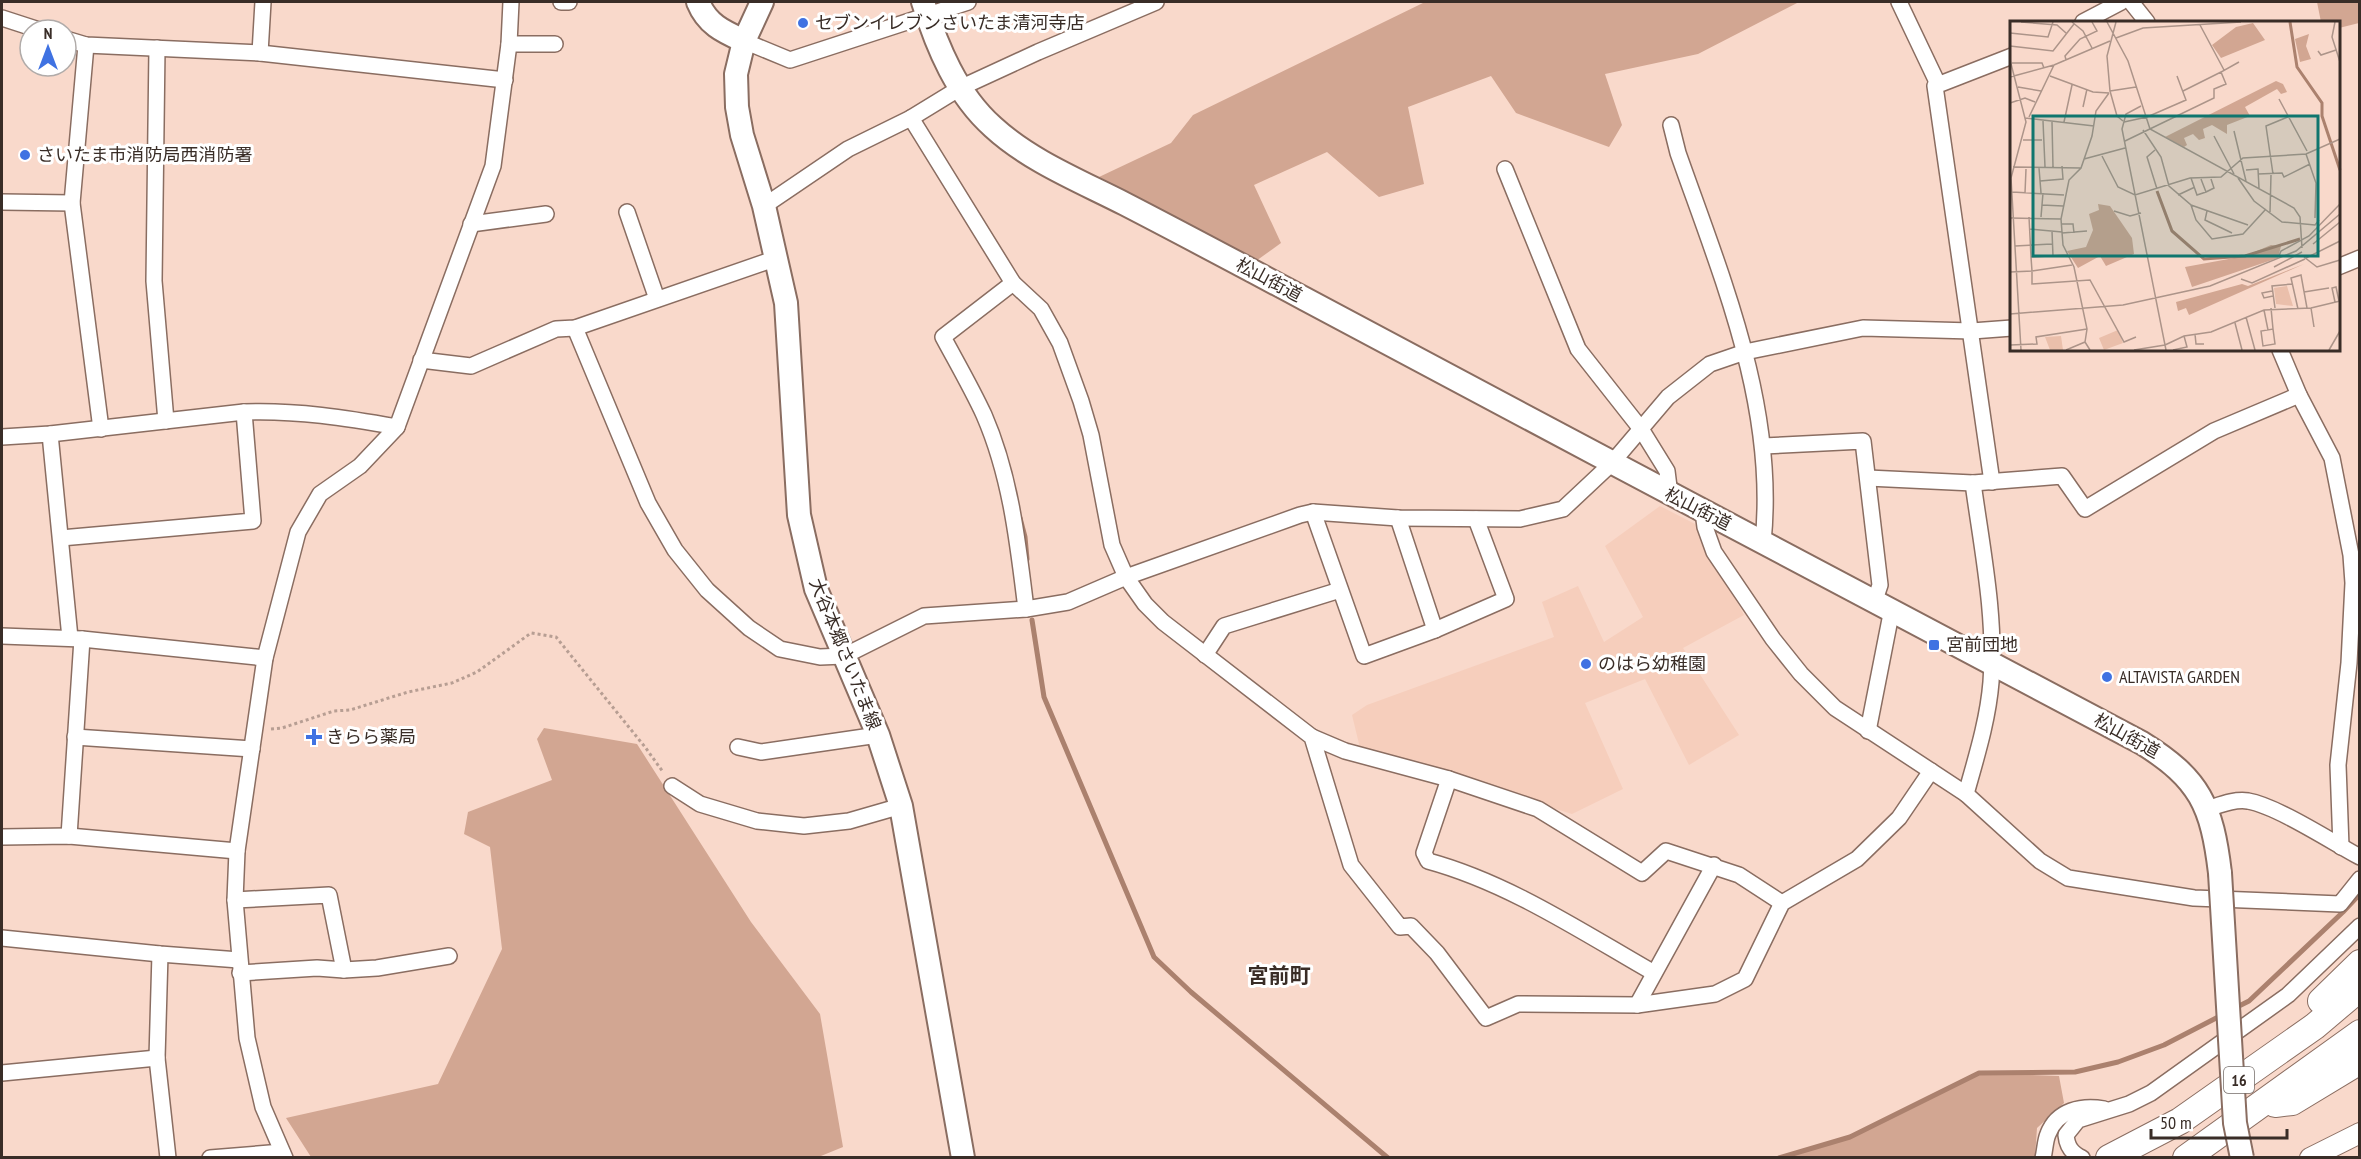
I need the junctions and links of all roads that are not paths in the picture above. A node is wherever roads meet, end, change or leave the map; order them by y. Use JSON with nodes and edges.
{"nodes":[{"id":1,"x":263,"y":2,"type":"edge"},
{"id":2,"x":511,"y":2,"type":"edge"},
{"id":3,"x":561,"y":2,"type":"edge"},
{"id":4,"x":569,"y":2,"type":"edge"},
{"id":5,"x":698,"y":2,"type":"edge"},
{"id":6,"x":762,"y":2,"type":"edge"},
{"id":7,"x":968,"y":2,"type":"edge"},
{"id":8,"x":1156,"y":2,"type":"edge"},
{"id":9,"x":1899,"y":2,"type":"edge"},
{"id":10,"x":2121,"y":2,"type":"edge"},
{"id":11,"x":2131,"y":2,"type":"edge"},
{"id":12,"x":925,"y":9,"type":"edge"},
{"id":13,"x":2,"y":18,"type":"edge"},
{"id":14,"x":2085,"y":21,"type":"edge"},
{"id":15,"x":2146,"y":21,"type":"edge"},
{"id":16,"x":18,"y":23,"type":"edge"},
{"id":17,"x":744,"y":41,"type":"junction"},
{"id":18,"x":78,"y":43,"type":"edge"},
{"id":19,"x":509,"y":44,"type":"junction"},
{"id":20,"x":555,"y":44,"type":"dead end"},
{"id":21,"x":86,"y":45,"type":"junction"},
{"id":22,"x":157,"y":48,"type":"junction"},
{"id":23,"x":260,"y":53,"type":"junction"},
{"id":24,"x":2010,"y":57,"type":"edge"},
{"id":25,"x":505,"y":80,"type":"junction"},
{"id":26,"x":1938,"y":84,"type":"junction"},
{"id":27,"x":960,"y":88,"type":"junction"},
{"id":28,"x":910,"y":118,"type":"junction"},
{"id":29,"x":1671,"y":125,"type":"dead end"},
{"id":30,"x":1505,"y":169,"type":"dead end"},
{"id":31,"x":2,"y":202,"type":"edge"},
{"id":32,"x":72,"y":203,"type":"junction"},
{"id":33,"x":764,"y":206,"type":"junction"},
{"id":34,"x":627,"y":212,"type":"dead end"},
{"id":35,"x":546,"y":214,"type":"dead end"},
{"id":36,"x":471,"y":225,"type":"junction"},
{"id":37,"x":777,"y":258,"type":"junction"},
{"id":38,"x":2360,"y":258,"type":"edge"},
{"id":39,"x":2340,"y":266,"type":"edge"},
{"id":40,"x":1014,"y":283,"type":"junction"},
{"id":41,"x":657,"y":300,"type":"junction"},
{"id":42,"x":575,"y":328,"type":"junction"},
{"id":43,"x":2010,"y":328,"type":"edge"},
{"id":44,"x":1972,"y":331,"type":"junction"},
{"id":45,"x":2280,"y":351,"type":"edge"},
{"id":46,"x":1745,"y":352,"type":"junction"},
{"id":47,"x":421,"y":360,"type":"junction"},
{"id":48,"x":2299,"y":394,"type":"junction"},
{"id":49,"x":244,"y":411,"type":"junction"},
{"id":50,"x":166,"y":421,"type":"junction"},
{"id":51,"x":397,"y":427,"type":"junction"},
{"id":52,"x":101,"y":429,"type":"junction"},
{"id":53,"x":1641,"y":429,"type":"junction"},
{"id":54,"x":50,"y":434,"type":"junction"},
{"id":55,"x":2,"y":437,"type":"edge"},
{"id":56,"x":1763,"y":446,"type":"junction"},
{"id":57,"x":1611,"y":464,"type":"junction"},
{"id":58,"x":1868,"y":478,"type":"junction"},
{"id":59,"x":1992,"y":482,"type":"junction"},
{"id":60,"x":1973,"y":483,"type":"junction"},
{"id":61,"x":1670,"y":495,"type":"junction"},
{"id":62,"x":1313,"y":512,"type":"junction"},
{"id":63,"x":1703,"y":512,"type":"junction"},
{"id":64,"x":1398,"y":518,"type":"junction"},
{"id":65,"x":1476,"y":519,"type":"junction"},
{"id":66,"x":61,"y":537,"type":"junction"},
{"id":67,"x":1763,"y":542,"type":"junction"},
{"id":68,"x":1126,"y":577,"type":"junction"},
{"id":69,"x":1340,"y":590,"type":"junction"},
{"id":70,"x":1884,"y":604,"type":"junction"},
{"id":71,"x":1026,"y":609,"type":"junction"},
{"id":72,"x":1435,"y":630,"type":"junction"},
{"id":73,"x":2,"y":636,"type":"edge"},
{"id":74,"x":76,"y":639,"type":"junction"},
{"id":75,"x":1205,"y":655,"type":"junction"},
{"id":76,"x":844,"y":656,"type":"junction"},
{"id":77,"x":265,"y":658,"type":"junction"},
{"id":78,"x":1992,"y":663,"type":"junction"},
{"id":79,"x":1868,"y":731,"type":"junction"},
{"id":80,"x":878,"y":735,"type":"junction"},
{"id":81,"x":75,"y":737,"type":"junction"},
{"id":82,"x":1312,"y":737,"type":"junction"},
{"id":83,"x":738,"y":747,"type":"dead end"},
{"id":84,"x":252,"y":749,"type":"junction"},
{"id":85,"x":1931,"y":771,"type":"junction"},
{"id":86,"x":1449,"y":779,"type":"junction"},
{"id":87,"x":672,"y":786,"type":"road end"},
{"id":88,"x":1966,"y":794,"type":"junction"},
{"id":89,"x":901,"y":806,"type":"junction"},
{"id":90,"x":2207,"y":809,"type":"junction"},
{"id":91,"x":69,"y":836,"type":"junction"},
{"id":92,"x":2,"y":837,"type":"edge"},
{"id":93,"x":2341,"y":847,"type":"junction"},
{"id":94,"x":237,"y":851,"type":"junction"},
{"id":95,"x":2360,"y":857,"type":"edge"},
{"id":96,"x":1714,"y":865,"type":"junction"},
{"id":97,"x":2360,"y":879,"type":"edge"},
{"id":98,"x":235,"y":900,"type":"junction"},
{"id":99,"x":1782,"y":903,"type":"junction"},
{"id":100,"x":2360,"y":926,"type":"edge"},
{"id":101,"x":2,"y":938,"type":"edge"},
{"id":102,"x":160,"y":954,"type":"junction"},
{"id":103,"x":449,"y":957,"type":"dead end"},
{"id":104,"x":2360,"y":963,"type":"edge"},
{"id":105,"x":240,"y":966,"type":"junction"},
{"id":106,"x":344,"y":970,"type":"junction"},
{"id":107,"x":1654,"y":973,"type":"junction"},
{"id":108,"x":2360,"y":988,"type":"edge"},
{"id":109,"x":1637,"y":1005,"type":"junction"},
{"id":110,"x":2360,"y":1033,"type":"edge"},
{"id":111,"x":157,"y":1058,"type":"junction"},
{"id":112,"x":2360,"y":1061,"type":"edge"},
{"id":113,"x":2,"y":1073,"type":"edge"},
{"id":114,"x":2248,"y":1073,"type":"junction"},
{"id":115,"x":2260,"y":1105,"type":"junction"},
{"id":116,"x":2110,"y":1110,"type":"junction"},
{"id":117,"x":2360,"y":1133,"type":"edge"},
{"id":118,"x":284,"y":1155,"type":"edge"},
{"id":119,"x":168,"y":1158,"type":"edge"},
{"id":120,"x":210,"y":1158,"type":"edge"},
{"id":121,"x":963,"y":1158,"type":"edge"},
{"id":122,"x":2043,"y":1158,"type":"edge"},
{"id":123,"x":2082,"y":1158,"type":"edge"},
{"id":124,"x":2109,"y":1158,"type":"edge"},
{"id":125,"x":2186,"y":1158,"type":"edge"},
{"id":126,"x":2242,"y":1158,"type":"edge"},
{"id":127,"x":2310,"y":1158,"type":"edge"}],
"edges":[{"from":1,"to":23,"type":"street"},
{"from":2,"to":19,"type":"street"},
{"from":3,"to":4,"type":"street"},
{"from":5,"to":17,"type":"main road"},
{"from":6,"to":17,"type":"main road","name":"大谷本郷さいたま線"},
{"from":7,"to":12,"type":"street"},
{"from":8,"to":27,"type":"street"},
{"from":9,"to":26,"type":"street"},
{"from":10,"to":14,"type":"street"},
{"from":11,"to":15,"type":"street"},
{"from":12,"to":17,"type":"street"},
{"from":12,"to":27,"type":"main road","name":"松山街道"},
{"from":13,"to":16,"type":"street"},
{"from":17,"to":33,"type":"main road","name":"大谷本郷さいたま線"},
{"from":18,"to":21,"type":"street"},
{"from":19,"to":20,"type":"street"},
{"from":19,"to":25,"type":"street"},
{"from":21,"to":22,"type":"street"},
{"from":21,"to":32,"type":"street"},
{"from":22,"to":23,"type":"street"},
{"from":22,"to":50,"type":"street"},
{"from":23,"to":25,"type":"street"},
{"from":24,"to":26,"type":"street"},
{"from":25,"to":36,"type":"street"},
{"from":26,"to":44,"type":"street"},
{"from":27,"to":28,"type":"street"},
{"from":27,"to":57,"type":"main road","name":"松山街道"},
{"from":28,"to":33,"type":"street"},
{"from":28,"to":40,"type":"street"},
{"from":29,"to":46,"type":"street"},
{"from":30,"to":53,"type":"street"},
{"from":31,"to":32,"type":"street"},
{"from":32,"to":52,"type":"street"},
{"from":33,"to":37,"type":"main road","name":"大谷本郷さいたま線"},
{"from":34,"to":41,"type":"street"},
{"from":35,"to":36,"type":"street"},
{"from":36,"to":47,"type":"street"},
{"from":37,"to":41,"type":"street"},
{"from":37,"to":76,"type":"main road","name":"大谷本郷さいたま線"},
{"from":38,"to":39,"type":"street"},
{"from":40,"to":68,"type":"street"},
{"from":40,"to":71,"type":"street"},
{"from":41,"to":42,"type":"street"},
{"from":42,"to":47,"type":"street"},
{"from":42,"to":76,"type":"street"},
{"from":43,"to":44,"type":"street"},
{"from":44,"to":46,"type":"street"},
{"from":44,"to":59,"type":"street"},
{"from":45,"to":48,"type":"street"},
{"from":46,"to":53,"type":"street"},
{"from":46,"to":56,"type":"street"},
{"from":47,"to":51,"type":"street"},
{"from":48,"to":59,"type":"street"},
{"from":48,"to":93,"type":"street"},
{"from":49,"to":50,"type":"street"},
{"from":49,"to":51,"type":"street"},
{"from":49,"to":66,"type":"street"},
{"from":50,"to":52,"type":"street"},
{"from":51,"to":77,"type":"street"},
{"from":52,"to":54,"type":"street"},
{"from":53,"to":57,"type":"street"},
{"from":53,"to":61,"type":"street"},
{"from":54,"to":55,"type":"street"},
{"from":54,"to":66,"type":"street"},
{"from":56,"to":58,"type":"street"},
{"from":56,"to":67,"type":"street"},
{"from":57,"to":61,"type":"main road","name":"松山街道"},
{"from":57,"to":65,"type":"street"},
{"from":58,"to":60,"type":"street"},
{"from":58,"to":70,"type":"street"},
{"from":59,"to":60,"type":"street"},
{"from":60,"to":78,"type":"street"},
{"from":61,"to":63,"type":"main road","name":"松山街道"},
{"from":62,"to":64,"type":"street"},
{"from":62,"to":68,"type":"street"},
{"from":62,"to":69,"type":"street"},
{"from":63,"to":67,"type":"main road","name":"松山街道"},
{"from":63,"to":79,"type":"street"},
{"from":64,"to":65,"type":"street"},
{"from":64,"to":72,"type":"street"},
{"from":65,"to":72,"type":"street"},
{"from":66,"to":74,"type":"street"},
{"from":67,"to":70,"type":"main road","name":"松山街道"},
{"from":68,"to":71,"type":"street"},
{"from":68,"to":75,"type":"street"},
{"from":69,"to":72,"type":"street"},
{"from":69,"to":75,"type":"street"},
{"from":70,"to":78,"type":"main road","name":"松山街道"},
{"from":70,"to":79,"type":"street"},
{"from":71,"to":76,"type":"street"},
{"from":73,"to":74,"type":"street"},
{"from":74,"to":77,"type":"street"},
{"from":74,"to":81,"type":"street"},
{"from":75,"to":82,"type":"street"},
{"from":76,"to":80,"type":"main road","name":"大谷本郷さいたま線"},
{"from":77,"to":84,"type":"street"},
{"from":78,"to":88,"type":"street"},
{"from":78,"to":90,"type":"main road","name":"松山街道"},
{"from":79,"to":85,"type":"street"},
{"from":80,"to":83,"type":"street"},
{"from":80,"to":89,"type":"main road","name":"大谷本郷さいたま線"},
{"from":81,"to":84,"type":"street"},
{"from":81,"to":91,"type":"street"},
{"from":82,"to":86,"type":"street"},
{"from":82,"to":109,"type":"street"},
{"from":84,"to":94,"type":"street"},
{"from":85,"to":88,"type":"street"},
{"from":85,"to":99,"type":"street"},
{"from":86,"to":96,"type":"street"},
{"from":86,"to":107,"type":"street"},
{"from":87,"to":89,"type":"street"},
{"from":88,"to":97,"type":"street"},
{"from":89,"to":121,"type":"main road","name":"大谷本郷さいたま線"},
{"from":90,"to":93,"type":"street"},
{"from":90,"to":126,"type":"main road","name":"松山街道","bridge":true},
{"from":91,"to":92,"type":"street"},
{"from":91,"to":94,"type":"street"},
{"from":93,"to":95,"type":"street"},
{"from":94,"to":98,"type":"street"},
{"from":96,"to":99,"type":"street"},
{"from":96,"to":107,"type":"street"},
{"from":98,"to":105,"type":"street"},
{"from":98,"to":106,"type":"street"},
{"from":99,"to":109,"type":"street"},
{"from":100,"to":116,"type":"street"},
{"from":101,"to":102,"type":"street"},
{"from":102,"to":105,"type":"street"},
{"from":102,"to":111,"type":"street"},
{"from":103,"to":106,"type":"street"},
{"from":104,"to":114,"type":"highway"},
{"from":105,"to":106,"type":"street"},
{"from":105,"to":118,"type":"street"},
{"from":107,"to":109,"type":"street"},
{"from":108,"to":114,"type":"highway","number":"16"},
{"from":110,"to":115,"type":"highway","number":"16"},
{"from":111,"to":113,"type":"street"},
{"from":111,"to":119,"type":"street"},
{"from":112,"to":115,"type":"highway"},
{"from":114,"to":124,"type":"highway","number":"16"},
{"from":115,"to":125,"type":"highway","number":"16"},
{"from":116,"to":122,"type":"street"},
{"from":116,"to":123,"type":"street"},
{"from":117,"to":127,"type":"street"},
{"from":118,"to":120,"type":"street"}]}
